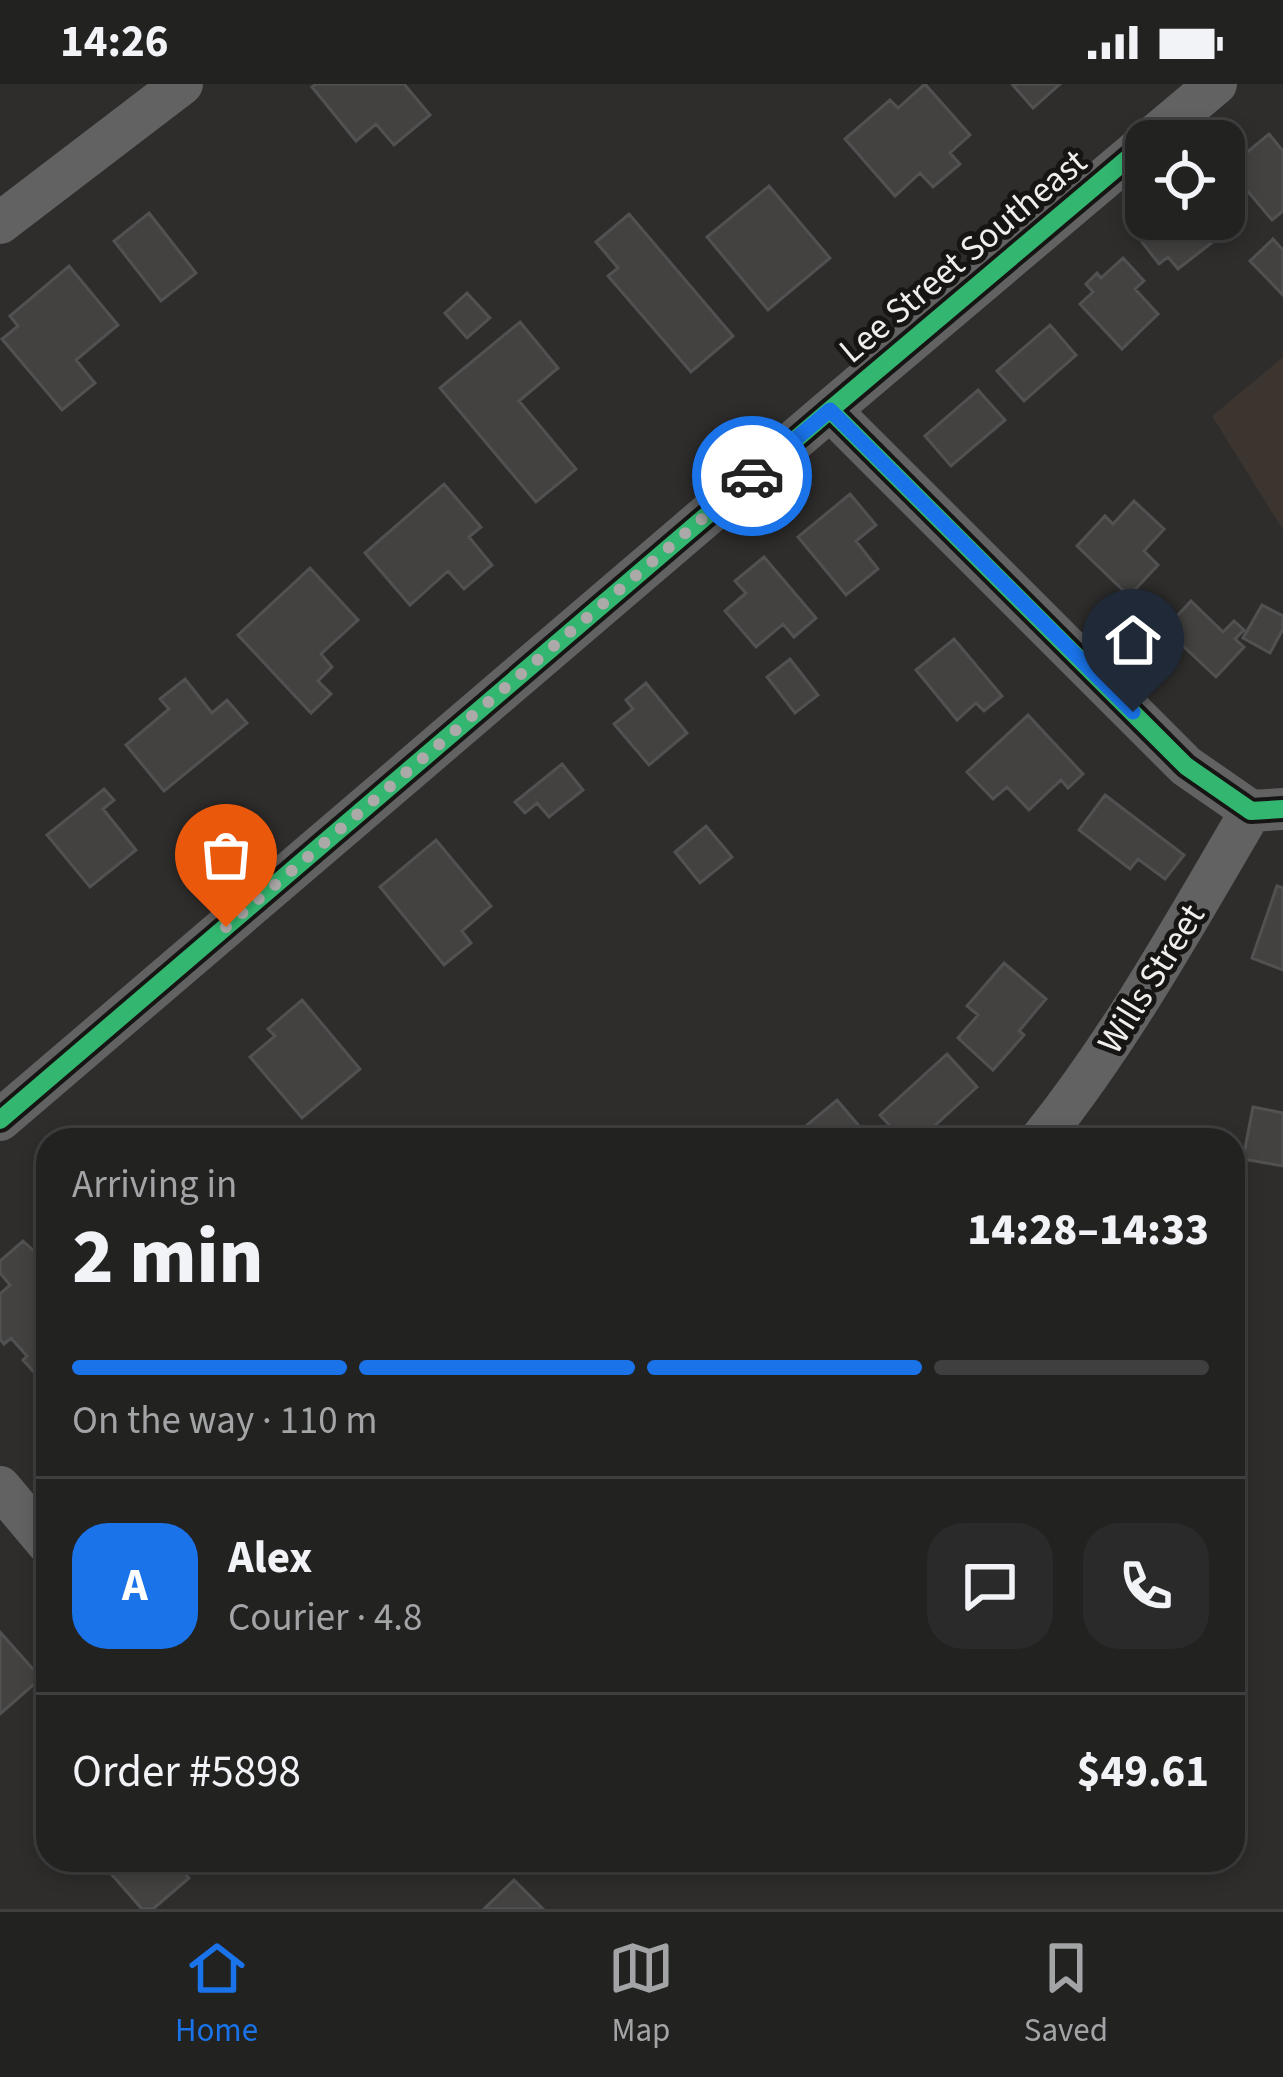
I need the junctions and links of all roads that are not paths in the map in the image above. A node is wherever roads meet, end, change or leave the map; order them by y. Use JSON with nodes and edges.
{"nodes":[{"id":1,"x":182,"y":84,"type":"edge"},
{"id":2,"x":1216,"y":84,"type":"edge"},
{"id":3,"x":1173,"y":120,"type":"edge"},
{"id":4,"x":1125,"y":161,"type":"edge"},
{"id":5,"x":0,"y":223,"type":"edge"},
{"id":6,"x":830,"y":410,"type":"junction"},
{"id":7,"x":1267,"y":810,"type":"edge"},
{"id":8,"x":0,"y":1120,"type":"edge"},
{"id":9,"x":1050,"y":1128,"type":"edge"},
{"id":10,"x":0,"y":1487,"type":"edge"},
{"id":11,"x":36,"y":1530,"type":"edge"}],
"edges":[{"from":1,"to":5,"type":"street"},
{"from":2,"to":3,"type":"street","name":"Lee Street Southeast"},
{"from":4,"to":6,"type":"street","name":"Lee Street Southeast"},
{"from":6,"to":7,"type":"street"},
{"from":6,"to":8,"type":"street","name":"Lee Street Southeast"},
{"from":7,"to":9,"type":"street","name":"Wills Street"},
{"from":10,"to":11,"type":"street"}]}
